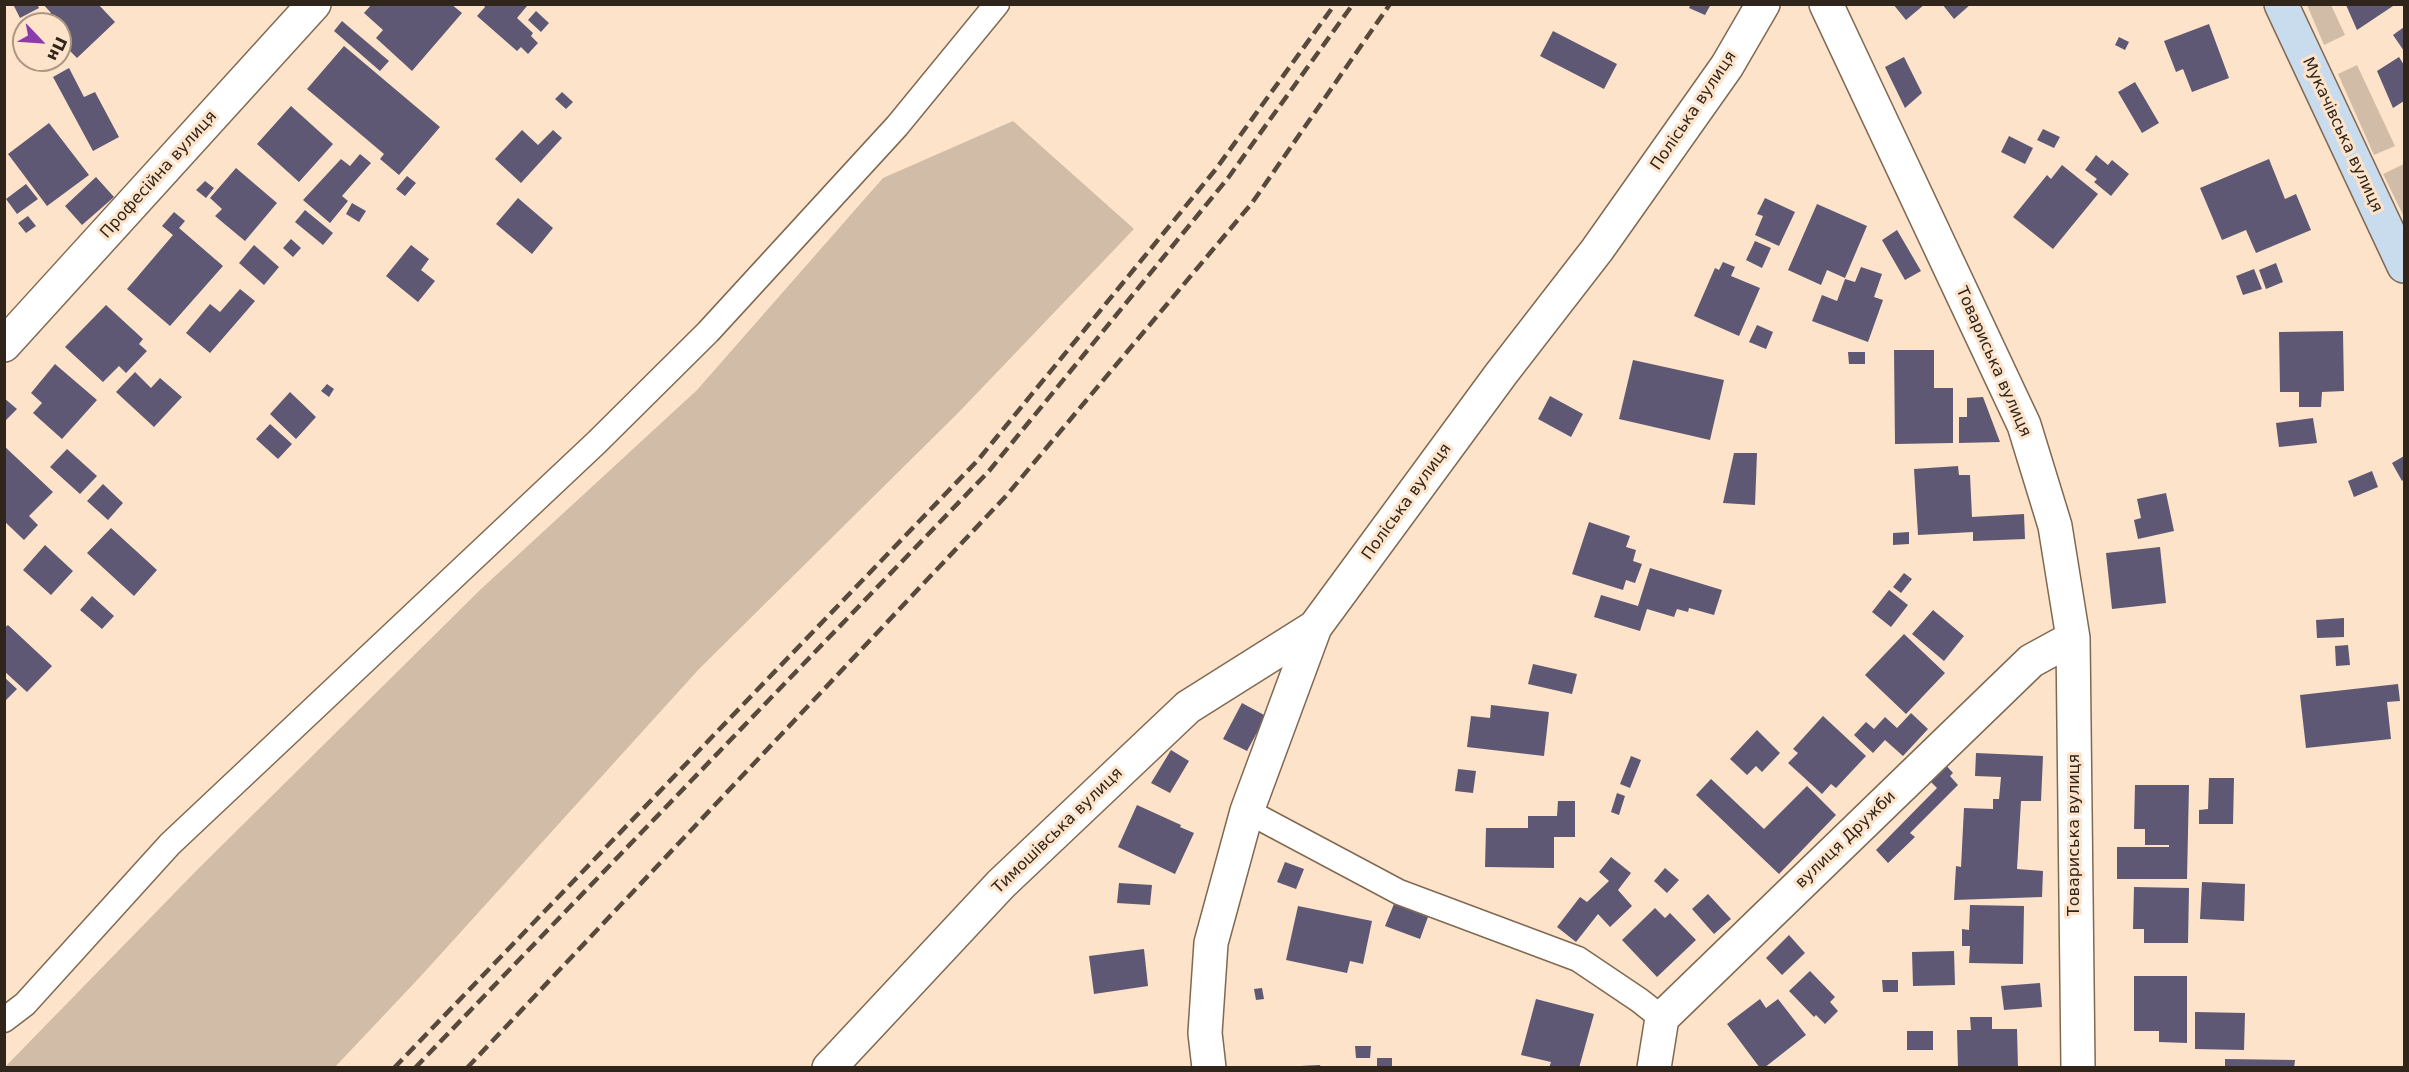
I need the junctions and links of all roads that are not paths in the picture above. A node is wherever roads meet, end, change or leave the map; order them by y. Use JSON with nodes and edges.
{"nodes":[{"id":1,"x":314,"y":4,"type":"edge"},
{"id":2,"x":997,"y":4,"type":"edge"},
{"id":3,"x":1763,"y":4,"type":"edge"},
{"id":4,"x":1826,"y":4,"type":"edge"},
{"id":5,"x":2280,"y":4,"type":"edge"},
{"id":6,"x":2404,"y":266,"type":"edge"},
{"id":7,"x":4,"y":345,"type":"edge"},
{"id":8,"x":1315,"y":627,"type":"junction"},
{"id":9,"x":2073,"y":638,"type":"junction"},
{"id":10,"x":1247,"y":812,"type":"junction"},
{"id":11,"x":1662,"y":1018,"type":"junction"},
{"id":12,"x":4,"y":1020,"type":"edge"},
{"id":13,"x":829,"y":1068,"type":"edge"},
{"id":14,"x":1209,"y":1068,"type":"edge"},
{"id":15,"x":1654,"y":1068,"type":"edge"},
{"id":16,"x":2078,"y":1068,"type":"edge"}],
"edges":[{"from":1,"to":7,"type":"street","name":"Професійна вулиця"},
{"from":2,"to":12,"type":"lane"},
{"from":3,"to":8,"type":"street","name":"Поліська вулиця"},
{"from":4,"to":9,"type":"street","name":"Товариська вулиця"},
{"from":5,"to":6,"type":"street","name":"Мукачівська вулиця"},
{"from":8,"to":10,"type":"street","name":"Поліська вулиця"},
{"from":8,"to":13,"type":"street","name":"Тимошівська вулиця"},
{"from":9,"to":11,"type":"street","name":"вулиця Дружби"},
{"from":9,"to":16,"type":"street","name":"Товариська вулиця"},
{"from":10,"to":11,"type":"lane"},
{"from":10,"to":14,"type":"street","name":"Поліська вулиця"},
{"from":11,"to":15,"type":"street"}]}
